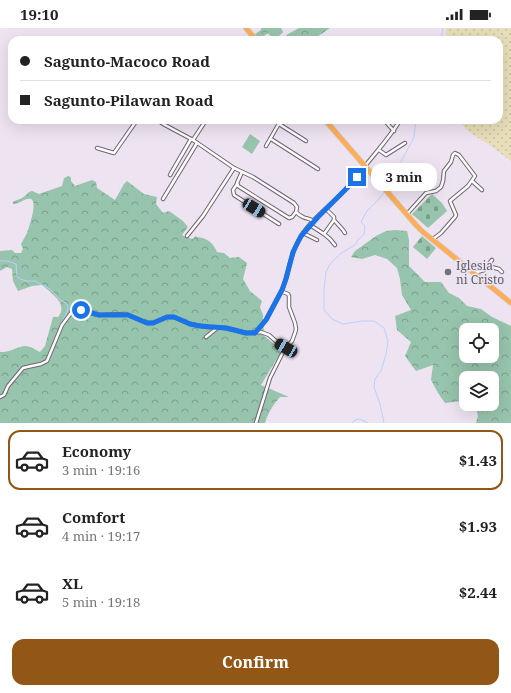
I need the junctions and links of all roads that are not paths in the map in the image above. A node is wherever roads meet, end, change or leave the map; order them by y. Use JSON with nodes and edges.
{"nodes":[{"id":1,"x":246,"y":28,"type":"edge"},
{"id":2,"x":253,"y":36,"type":"edge"},
{"id":3,"x":134,"y":124,"type":"edge"},
{"id":4,"x":162,"y":124,"type":"edge"},
{"id":5,"x":203,"y":124,"type":"edge"},
{"id":6,"x":279,"y":124,"type":"joint"},
{"id":7,"x":328,"y":124,"type":"edge"},
{"id":8,"x":388,"y":124,"type":"edge"},
{"id":9,"x":398,"y":124,"type":"edge"},
{"id":10,"x":394,"y":131,"type":"junction"},
{"id":11,"x":270,"y":139,"type":"junction"},
{"id":12,"x":192,"y":140,"type":"junction"},
{"id":13,"x":306,"y":141,"type":"dead end"},
{"id":14,"x":197,"y":143,"type":"junction"},
{"id":15,"x":405,"y":143,"type":"dead end"},
{"id":16,"x":266,"y":146,"type":"dead end"},
{"id":17,"x":97,"y":148,"type":"dead end"},
{"id":18,"x":379,"y":150,"type":"junction"},
{"id":19,"x":365,"y":166,"type":"junction"},
{"id":20,"x":234,"y":168,"type":"junction"},
{"id":21,"x":318,"y":169,"type":"dead end"},
{"id":22,"x":242,"y":172,"type":"junction"},
{"id":23,"x":170,"y":175,"type":"dead end"},
{"id":24,"x":472,"y":181,"type":"junction"},
{"id":25,"x":237,"y":183,"type":"junction"},
{"id":26,"x":482,"y":190,"type":"dead end"},
{"id":27,"x":163,"y":199,"type":"dead end"},
{"id":28,"x":326,"y":209,"type":"junction"},
{"id":29,"x":296,"y":212,"type":"junction"},
{"id":30,"x":407,"y":214,"type":"junction"},
{"id":31,"x":334,"y":220,"type":"junction"},
{"id":32,"x":313,"y":222,"type":"junction"},
{"id":33,"x":280,"y":224,"type":"dead end"},
{"id":34,"x":310,"y":224,"type":"junction"},
{"id":35,"x":303,"y":233,"type":"junction"},
{"id":36,"x":344,"y":233,"type":"dead end"},
{"id":37,"x":324,"y":234,"type":"junction"},
{"id":38,"x":187,"y":236,"type":"dead end"},
{"id":39,"x":433,"y":239,"type":"junction"},
{"id":40,"x":316,"y":240,"type":"dead end"},
{"id":41,"x":335,"y":245,"type":"dead end"},
{"id":42,"x":492,"y":260,"type":"dead end"},
{"id":43,"x":486,"y":266,"type":"junction"},
{"id":44,"x":502,"y":272,"type":"dead end"},
{"id":45,"x":474,"y":273,"type":"junction"},
{"id":46,"x":282,"y":290,"type":"junction"},
{"id":47,"x":511,"y":303,"type":"edge"},
{"id":48,"x":217,"y":328,"type":"junction"},
{"id":49,"x":255,"y":333,"type":"junction"},
{"id":50,"x":206,"y":337,"type":"dead end"},
{"id":51,"x":286,"y":348,"type":"junction"},
{"id":52,"x":0,"y":397,"type":"edge"},
{"id":53,"x":256,"y":423,"type":"edge"}],
"edges":[{"from":1,"to":2,"type":"highway"},
{"from":3,"to":17,"type":"street"},
{"from":4,"to":12,"type":"street"},
{"from":5,"to":12,"type":"street"},
{"from":6,"to":11,"type":"street"},
{"from":6,"to":13,"type":"street"},
{"from":7,"to":19,"type":"highway"},
{"from":8,"to":10,"type":"street"},
{"from":9,"to":10,"type":"street"},
{"from":10,"to":18,"type":"street"},
{"from":11,"to":16,"type":"street"},
{"from":11,"to":21,"type":"street"},
{"from":12,"to":14,"type":"street"},
{"from":12,"to":23,"type":"street"},
{"from":14,"to":20,"type":"street"},
{"from":14,"to":27,"type":"street"},
{"from":15,"to":18,"type":"street"},
{"from":18,"to":19,"type":"street"},
{"from":19,"to":28,"type":"street"},
{"from":19,"to":30,"type":"highway"},
{"from":20,"to":22,"type":"street"},
{"from":20,"to":38,"type":"street"},
{"from":22,"to":25,"type":"street"},
{"from":22,"to":29,"type":"street"},
{"from":24,"to":26,"type":"street"},
{"from":24,"to":30,"type":"street"},
{"from":24,"to":39,"type":"street"},
{"from":25,"to":29,"type":"street"},
{"from":25,"to":33,"type":"street"},
{"from":28,"to":31,"type":"street"},
{"from":28,"to":32,"type":"street"},
{"from":29,"to":32,"type":"street"},
{"from":30,"to":39,"type":"highway"},
{"from":31,"to":36,"type":"street"},
{"from":31,"to":37,"type":"street"},
{"from":32,"to":34,"type":"street"},
{"from":34,"to":35,"type":"street"},
{"from":34,"to":37,"type":"street"},
{"from":35,"to":40,"type":"street"},
{"from":35,"to":46,"type":"street"},
{"from":37,"to":41,"type":"street"},
{"from":39,"to":45,"type":"highway"},
{"from":42,"to":43,"type":"street"},
{"from":43,"to":44,"type":"street"},
{"from":43,"to":45,"type":"street"},
{"from":45,"to":47,"type":"highway"},
{"from":46,"to":49,"type":"street"},
{"from":46,"to":51,"type":"street"},
{"from":48,"to":49,"type":"street"},
{"from":48,"to":50,"type":"street"},
{"from":48,"to":52,"type":"street"},
{"from":49,"to":51,"type":"street"},
{"from":51,"to":53,"type":"street"}]}
